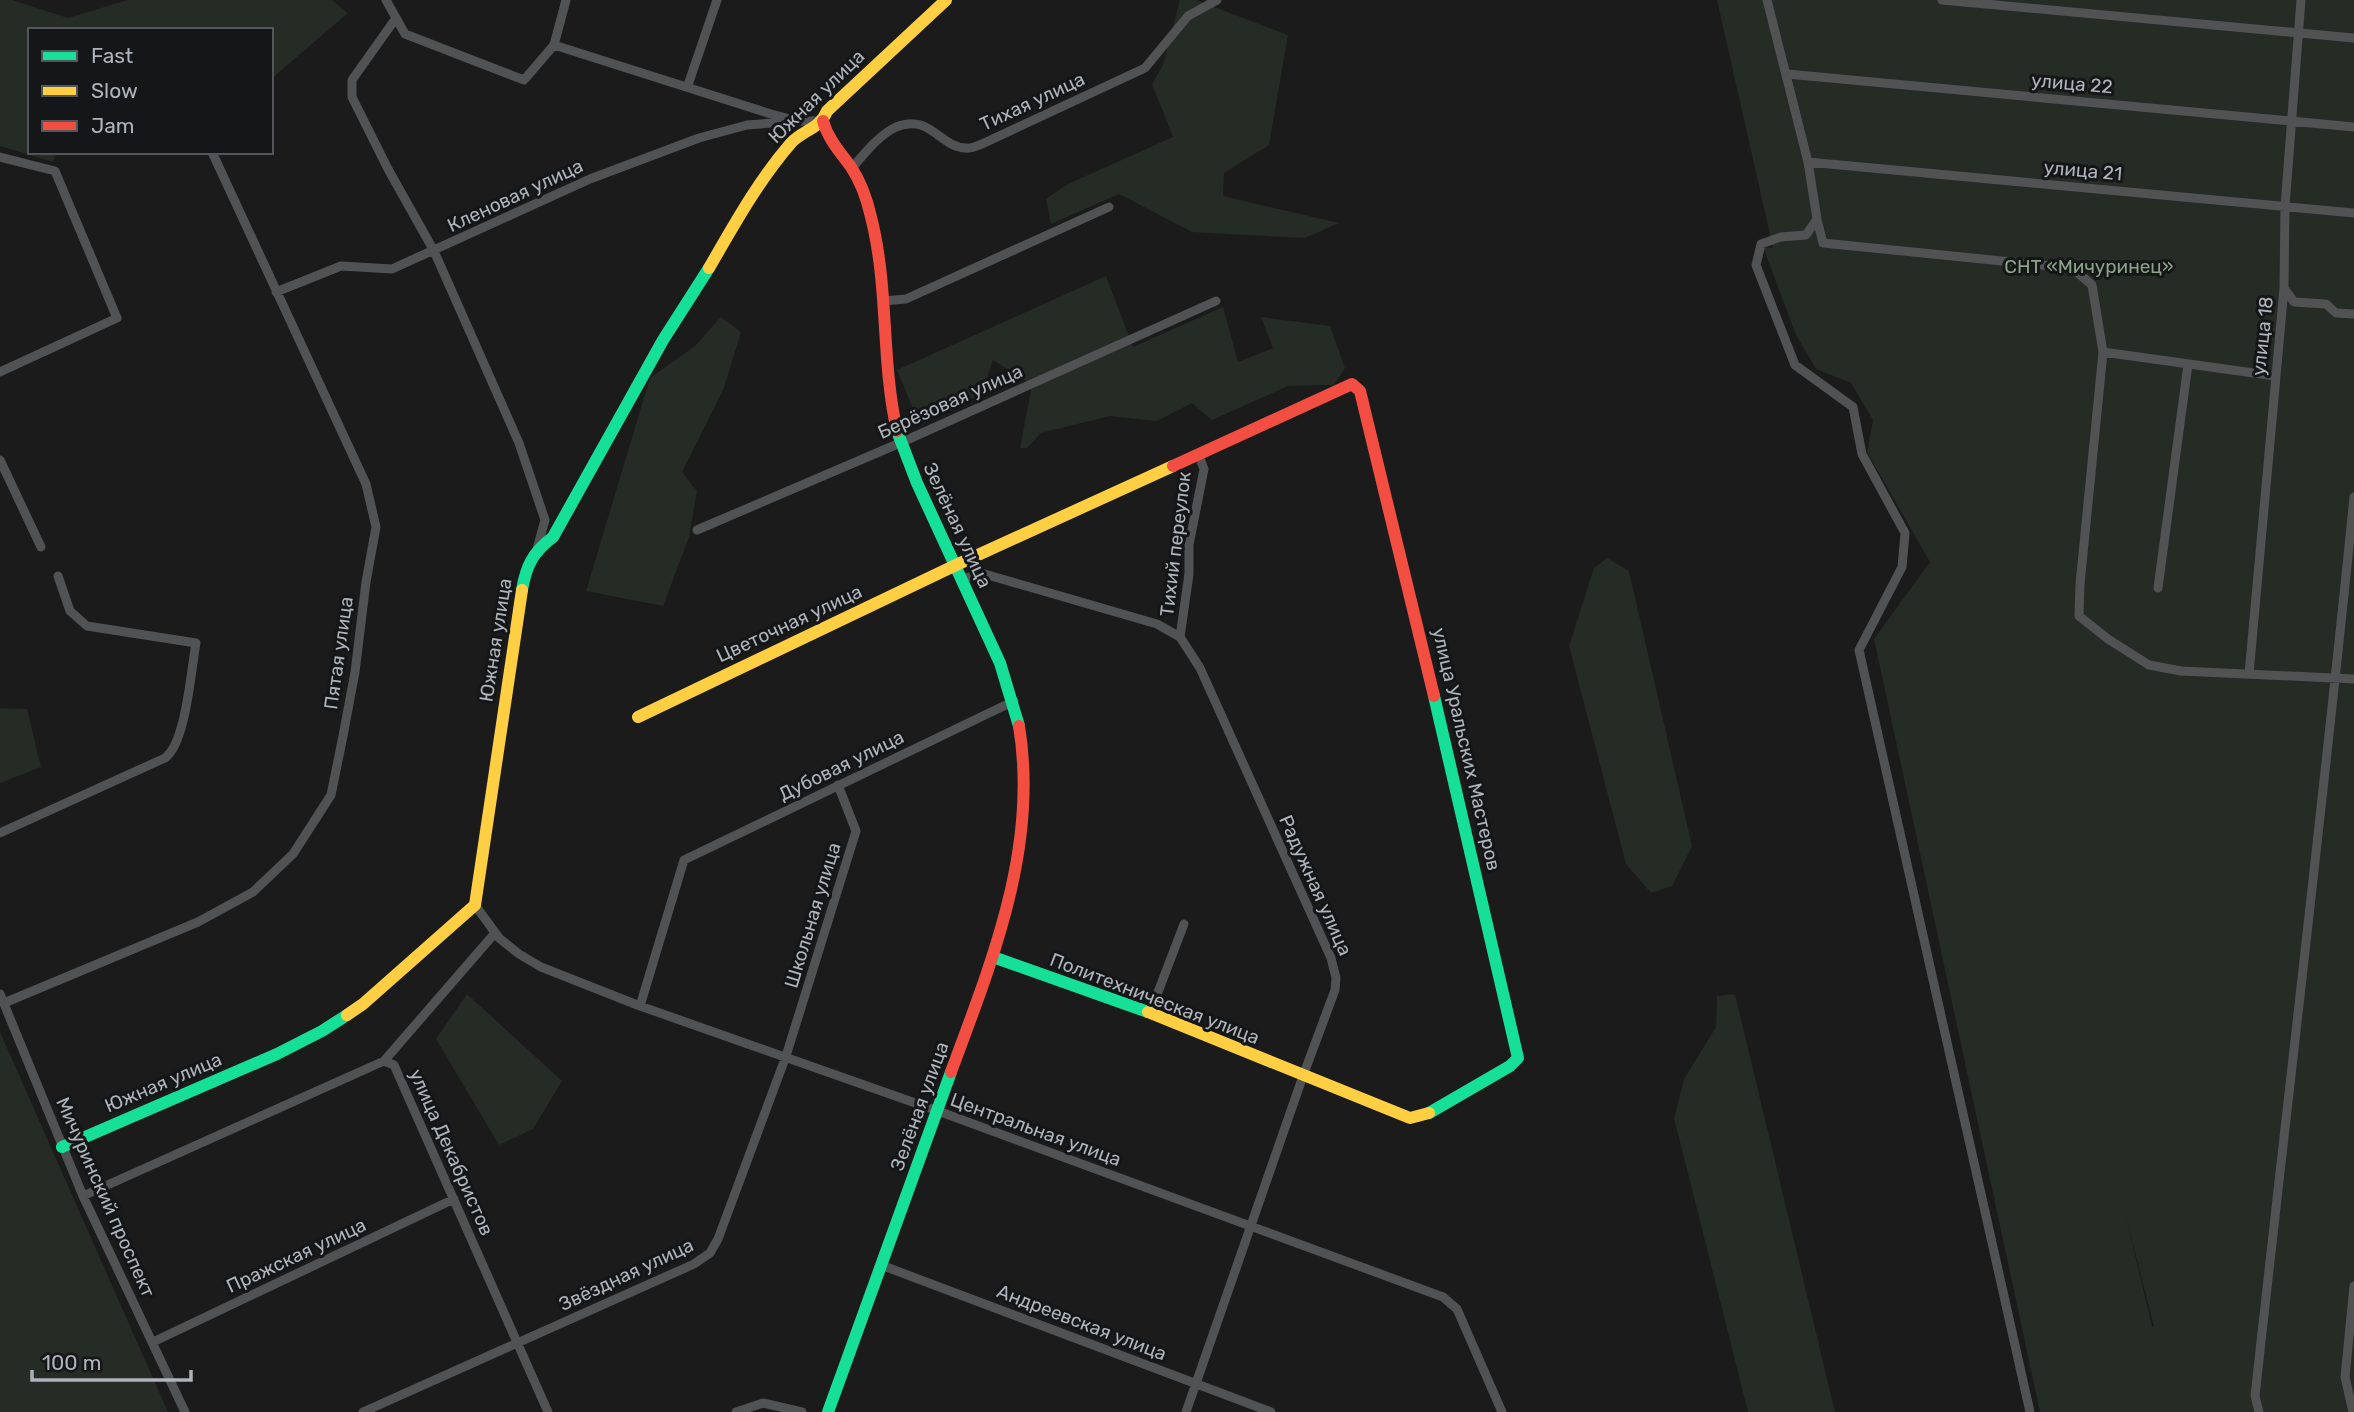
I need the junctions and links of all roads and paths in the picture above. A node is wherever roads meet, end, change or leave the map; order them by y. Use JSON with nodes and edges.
{"nodes":[{"id":1,"x":386,"y":0,"type":"edge"},
{"id":2,"x":566,"y":0,"type":"edge"},
{"id":3,"x":717,"y":0,"type":"edge"},
{"id":4,"x":946,"y":0,"type":"edge"},
{"id":5,"x":1216,"y":0,"type":"edge"},
{"id":6,"x":1767,"y":0,"type":"edge"},
{"id":7,"x":1942,"y":0,"type":"edge"},
{"id":8,"x":2301,"y":0,"type":"edge"},
{"id":9,"x":396,"y":18,"type":"junction"},
{"id":10,"x":2297,"y":32,"type":"junction"},
{"id":11,"x":2354,"y":38,"type":"edge"},
{"id":12,"x":554,"y":45,"type":"junction"},
{"id":13,"x":1787,"y":74,"type":"junction"},
{"id":14,"x":688,"y":85,"type":"junction"},
{"id":15,"x":798,"y":121,"type":"junction"},
{"id":16,"x":823,"y":121,"type":"junction"},
{"id":17,"x":2291,"y":122,"type":"junction"},
{"id":18,"x":2354,"y":127,"type":"edge"},
{"id":19,"x":213,"y":154,"type":"edge"},
{"id":20,"x":0,"y":157,"type":"edge"},
{"id":21,"x":1808,"y":162,"type":"junction"},
{"id":22,"x":852,"y":168,"type":"junction"},
{"id":23,"x":2285,"y":206,"type":"junction"},
{"id":24,"x":1109,"y":207,"type":"dead end"},
{"id":25,"x":2354,"y":213,"type":"edge"},
{"id":26,"x":1816,"y":219,"type":"junction"},
{"id":27,"x":434,"y":251,"type":"junction"},
{"id":28,"x":2284,"y":288,"type":"junction"},
{"id":29,"x":276,"y":292,"type":"junction"},
{"id":30,"x":883,"y":301,"type":"junction"},
{"id":31,"x":1216,"y":301,"type":"dead end"},
{"id":32,"x":2354,"y":314,"type":"edge"},
{"id":33,"x":2103,"y":352,"type":"junction"},
{"id":34,"x":2189,"y":364,"type":"junction"},
{"id":35,"x":0,"y":372,"type":"edge"},
{"id":36,"x":2276,"y":376,"type":"junction"},
{"id":37,"x":900,"y":443,"type":"junction"},
{"id":38,"x":1199,"y":456,"type":"junction"},
{"id":39,"x":0,"y":460,"type":"edge"},
{"id":40,"x":2354,"y":497,"type":"edge"},
{"id":41,"x":697,"y":530,"type":"dead end"},
{"id":42,"x":41,"y":547,"type":"dead end"},
{"id":43,"x":537,"y":549,"type":"junction"},
{"id":44,"x":956,"y":565,"type":"junction"},
{"id":45,"x":58,"y":576,"type":"dead end"},
{"id":46,"x":962,"y":579,"type":"junction"},
{"id":47,"x":2158,"y":588,"type":"dead end"},
{"id":48,"x":1181,"y":637,"type":"junction"},
{"id":49,"x":2249,"y":674,"type":"junction"},
{"id":50,"x":2336,"y":677,"type":"junction"},
{"id":51,"x":2354,"y":679,"type":"edge"},
{"id":52,"x":1014,"y":701,"type":"junction"},
{"id":53,"x":638,"y":717,"type":"dead end"},
{"id":54,"x":838,"y":785,"type":"junction"},
{"id":55,"x":0,"y":832,"type":"edge"},
{"id":56,"x":475,"y":905,"type":"junction"},
{"id":57,"x":1184,"y":923,"type":"dead end"},
{"id":58,"x":495,"y":933,"type":"junction"},
{"id":59,"x":993,"y":957,"type":"junction"},
{"id":60,"x":2,"y":998,"type":"edge"},
{"id":61,"x":640,"y":1006,"type":"junction"},
{"id":62,"x":1150,"y":1013,"type":"junction"},
{"id":63,"x":786,"y":1056,"type":"junction"},
{"id":64,"x":384,"y":1060,"type":"junction"},
{"id":65,"x":1303,"y":1076,"type":"junction"},
{"id":66,"x":938,"y":1111,"type":"junction"},
{"id":67,"x":62,"y":1147,"type":"junction"},
{"id":68,"x":83,"y":1196,"type":"junction"},
{"id":69,"x":454,"y":1199,"type":"junction"},
{"id":70,"x":1252,"y":1227,"type":"junction"},
{"id":71,"x":881,"y":1265,"type":"junction"},
{"id":72,"x":2354,"y":1286,"type":"edge"},
{"id":73,"x":153,"y":1342,"type":"junction"},
{"id":74,"x":518,"y":1344,"type":"junction"},
{"id":75,"x":1196,"y":1383,"type":"junction"},
{"id":76,"x":185,"y":1412,"type":"edge"},
{"id":77,"x":363,"y":1412,"type":"edge"},
{"id":78,"x":548,"y":1412,"type":"edge"},
{"id":79,"x":736,"y":1412,"type":"edge"},
{"id":80,"x":802,"y":1412,"type":"edge"},
{"id":81,"x":828,"y":1412,"type":"edge"},
{"id":82,"x":1186,"y":1412,"type":"edge"},
{"id":83,"x":1271,"y":1412,"type":"edge"},
{"id":84,"x":1502,"y":1412,"type":"edge"},
{"id":85,"x":2030,"y":1412,"type":"edge"},
{"id":86,"x":2259,"y":1412,"type":"edge"},
{"id":87,"x":2353,"y":1412,"type":"edge"}],
"edges":[{"from":1,"to":9,"type":"street"},
{"from":2,"to":12,"type":"street"},
{"from":3,"to":14,"type":"street"},
{"from":4,"to":16,"type":"street","name":"Южная улица"},
{"from":5,"to":22,"type":"street","name":"Тихая улица"},
{"from":6,"to":13,"type":"street"},
{"from":7,"to":10,"type":"street"},
{"from":8,"to":10,"type":"street","name":"улица 18"},
{"from":9,"to":12,"type":"street"},
{"from":9,"to":27,"type":"street"},
{"from":10,"to":11,"type":"street"},
{"from":10,"to":17,"type":"street","name":"улица 18"},
{"from":12,"to":14,"type":"street"},
{"from":13,"to":17,"type":"street","name":"улица 22"},
{"from":13,"to":21,"type":"street"},
{"from":14,"to":15,"type":"street"},
{"from":15,"to":16,"type":"street"},
{"from":15,"to":27,"type":"street","name":"Кленовая улица"},
{"from":16,"to":22,"type":"street","name":"Зелёная улица"},
{"from":16,"to":43,"type":"street","name":"Южная улица"},
{"from":17,"to":18,"type":"street","name":"улица 22"},
{"from":17,"to":23,"type":"street","name":"улица 18"},
{"from":19,"to":29,"type":"street","name":"Пятая улица"},
{"from":20,"to":35,"type":"street"},
{"from":21,"to":23,"type":"street","name":"улица 21"},
{"from":21,"to":26,"type":"street"},
{"from":22,"to":30,"type":"street","name":"Зелёная улица"},
{"from":23,"to":25,"type":"street","name":"улица 21"},
{"from":23,"to":28,"type":"street","name":"улица 18"},
{"from":24,"to":30,"type":"street"},
{"from":26,"to":33,"type":"street"},
{"from":26,"to":85,"type":"street"},
{"from":27,"to":29,"type":"street"},
{"from":27,"to":43,"type":"street","name":"Кленовая улица"},
{"from":28,"to":32,"type":"street"},
{"from":28,"to":36,"type":"street","name":"улица 18"},
{"from":29,"to":60,"type":"street","name":"Пятая улица"},
{"from":30,"to":37,"type":"street","name":"Зелёная улица"},
{"from":31,"to":37,"type":"street","name":"Берёзовая улица"},
{"from":33,"to":34,"type":"street"},
{"from":33,"to":49,"type":"street"},
{"from":34,"to":36,"type":"street"},
{"from":34,"to":47,"type":"street"},
{"from":36,"to":49,"type":"street","name":"улица 18"},
{"from":37,"to":41,"type":"street","name":"Берёзовая улица"},
{"from":37,"to":44,"type":"street","name":"Зелёная улица"},
{"from":38,"to":44,"type":"street","name":"Цветочная улица"},
{"from":38,"to":48,"type":"street","name":"Тихий переулок"},
{"from":38,"to":65,"type":"street","name":"улица Уральских Мастеров"},
{"from":39,"to":42,"type":"street"},
{"from":40,"to":50,"type":"street"},
{"from":43,"to":56,"type":"street","name":"Южная улица"},
{"from":44,"to":46,"type":"street","name":"Зелёная улица"},
{"from":44,"to":53,"type":"street","name":"Цветочная улица"},
{"from":45,"to":55,"type":"street"},
{"from":46,"to":48,"type":"street"},
{"from":46,"to":52,"type":"street","name":"Зелёная улица"},
{"from":48,"to":65,"type":"street","name":"Радужная улица"},
{"from":49,"to":50,"type":"street"},
{"from":50,"to":51,"type":"street"},
{"from":50,"to":86,"type":"street"},
{"from":52,"to":54,"type":"street","name":"Дубовая улица"},
{"from":52,"to":59,"type":"street","name":"Зелёная улица"},
{"from":54,"to":61,"type":"street","name":"Дубовая улица"},
{"from":54,"to":63,"type":"street","name":"Школьная улица"},
{"from":56,"to":58,"type":"street","name":"Центральная улица"},
{"from":56,"to":67,"type":"street","name":"Южная улица"},
{"from":57,"to":62,"type":"street"},
{"from":58,"to":61,"type":"street","name":"Центральная улица"},
{"from":58,"to":64,"type":"street"},
{"from":59,"to":62,"type":"street","name":"Политехническая улица"},
{"from":59,"to":66,"type":"street","name":"Зелёная улица"},
{"from":60,"to":67,"type":"street","name":"Мичуринский проспект"},
{"from":61,"to":63,"type":"street","name":"Центральная улица"},
{"from":62,"to":65,"type":"street","name":"Политехническая улица"},
{"from":63,"to":66,"type":"street","name":"Центральная улица"},
{"from":63,"to":74,"type":"street","name":"Звёздная улица"},
{"from":64,"to":68,"type":"street","name":"улица Декабристов"},
{"from":64,"to":69,"type":"street","name":"улица Декабристов"},
{"from":65,"to":70,"type":"street","name":"Радужная улица"},
{"from":66,"to":70,"type":"street","name":"Центральная улица"},
{"from":66,"to":71,"type":"street","name":"Зелёная улица"},
{"from":67,"to":68,"type":"street","name":"Мичуринский проспект"},
{"from":68,"to":73,"type":"street","name":"Мичуринский проспект"},
{"from":69,"to":73,"type":"street","name":"Пражская улица"},
{"from":69,"to":74,"type":"street","name":"улица Декабристов"},
{"from":70,"to":75,"type":"street","name":"Радужная улица"},
{"from":70,"to":84,"type":"street","name":"Центральная улица"},
{"from":71,"to":75,"type":"street","name":"Андреевская улица"},
{"from":71,"to":81,"type":"street","name":"Зелёная улица"},
{"from":72,"to":87,"type":"street"},
{"from":73,"to":76,"type":"street","name":"Мичуринский проспект"},
{"from":74,"to":77,"type":"street","name":"Звёздная улица"},
{"from":74,"to":78,"type":"street","name":"улица Декабристов"},
{"from":75,"to":82,"type":"street","name":"Радужная улица"},
{"from":75,"to":83,"type":"street","name":"Андреевская улица"},
{"from":79,"to":80,"type":"street"}]}
